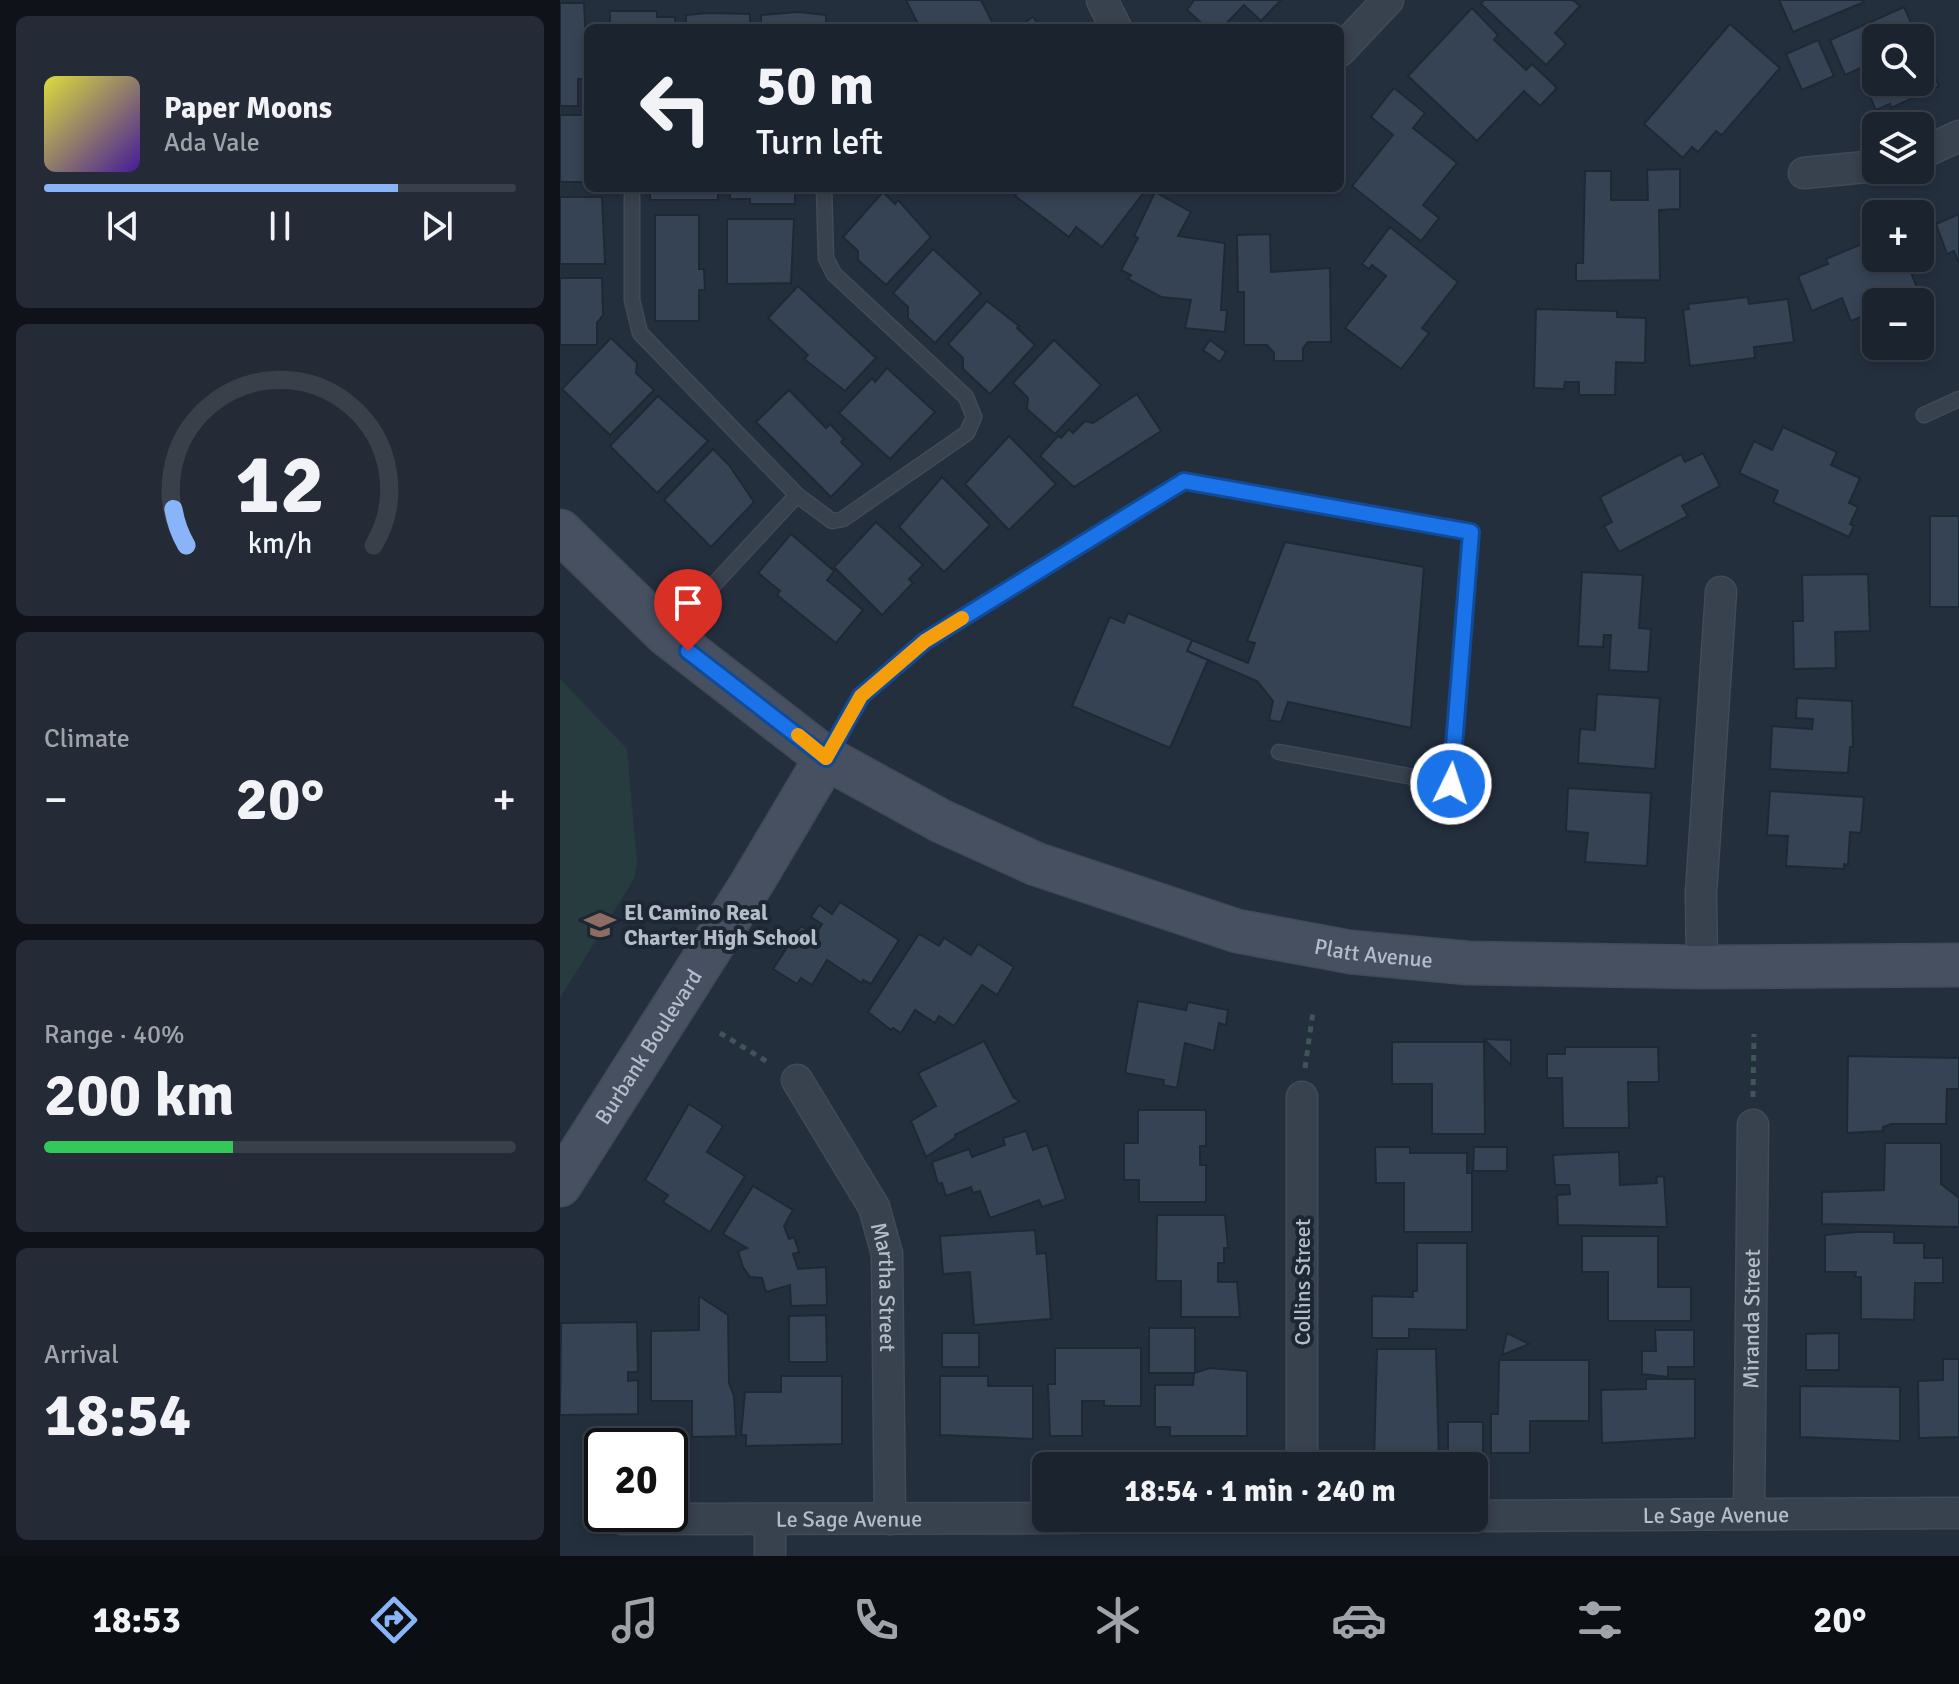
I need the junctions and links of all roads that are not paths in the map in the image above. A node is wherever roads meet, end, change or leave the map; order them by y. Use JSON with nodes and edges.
{"nodes":[{"id":1,"x":1102,"y":0,"type":"edge"},
{"id":2,"x":1388,"y":0,"type":"edge"},
{"id":3,"x":1114,"y":24,"type":"edge"},
{"id":4,"x":1344,"y":47,"type":"edge"},
{"id":5,"x":1959,"y":136,"type":"edge"},
{"id":6,"x":1934,"y":148,"type":"edge"},
{"id":7,"x":1862,"y":167,"type":"edge"},
{"id":8,"x":1804,"y":173,"type":"dead end"},
{"id":9,"x":632,"y":192,"type":"edge"},
{"id":10,"x":824,"y":192,"type":"edge"},
{"id":11,"x":1959,"y":399,"type":"edge"},
{"id":12,"x":1924,"y":415,"type":"dead end"},
{"id":13,"x":797,"y":495,"type":"junction"},
{"id":14,"x":560,"y":531,"type":"edge"},
{"id":15,"x":1721,"y":592,"type":"dead end"},
{"id":16,"x":667,"y":635,"type":"junction"},
{"id":17,"x":1279,"y":752,"type":"dead end"},
{"id":18,"x":826,"y":758,"type":"junction"},
{"id":19,"x":1959,"y":965,"type":"edge"},
{"id":20,"x":1702,"y":967,"type":"junction"},
{"id":21,"x":797,"y":1080,"type":"dead end"},
{"id":22,"x":1302,"y":1097,"type":"road end"},
{"id":23,"x":1753,"y":1125,"type":"road end"},
{"id":24,"x":560,"y":1185,"type":"edge"},
{"id":25,"x":1302,"y":1452,"type":"edge"},
{"id":26,"x":1749,"y":1513,"type":"junction"},
{"id":27,"x":1959,"y":1513,"type":"edge"},
{"id":28,"x":1488,"y":1516,"type":"edge"},
{"id":29,"x":1032,"y":1518,"type":"edge"},
{"id":30,"x":688,"y":1519,"type":"edge"},
{"id":31,"x":770,"y":1519,"type":"junction"},
{"id":32,"x":890,"y":1519,"type":"junction"},
{"id":33,"x":770,"y":1556,"type":"edge"}],
"edges":[{"from":1,"to":3,"type":"street"},
{"from":2,"to":4,"type":"street"},
{"from":5,"to":6,"type":"street"},
{"from":7,"to":8,"type":"street"},
{"from":9,"to":13,"type":"lane"},
{"from":10,"to":13,"type":"lane"},
{"from":11,"to":12,"type":"lane"},
{"from":13,"to":16,"type":"lane"},
{"from":14,"to":16,"type":"main road"},
{"from":15,"to":20,"type":"street"},
{"from":16,"to":18,"type":"main road"},
{"from":17,"to":18,"type":"lane"},
{"from":18,"to":20,"type":"main road","name":"Platt Avenue"},
{"from":18,"to":24,"type":"main road","name":"Burbank Boulevard"},
{"from":19,"to":20,"type":"main road","name":"Platt Avenue"},
{"from":21,"to":32,"type":"street","name":"Martha Street"},
{"from":22,"to":25,"type":"street","name":"Collins Street"},
{"from":23,"to":26,"type":"street","name":"Miranda Street"},
{"from":26,"to":27,"type":"street","name":"Le Sage Avenue"},
{"from":26,"to":28,"type":"street","name":"Le Sage Avenue"},
{"from":29,"to":32,"type":"street","name":"Le Sage Avenue"},
{"from":30,"to":31,"type":"street","name":"Le Sage Avenue"},
{"from":31,"to":32,"type":"street","name":"Le Sage Avenue"},
{"from":31,"to":33,"type":"street"}]}
